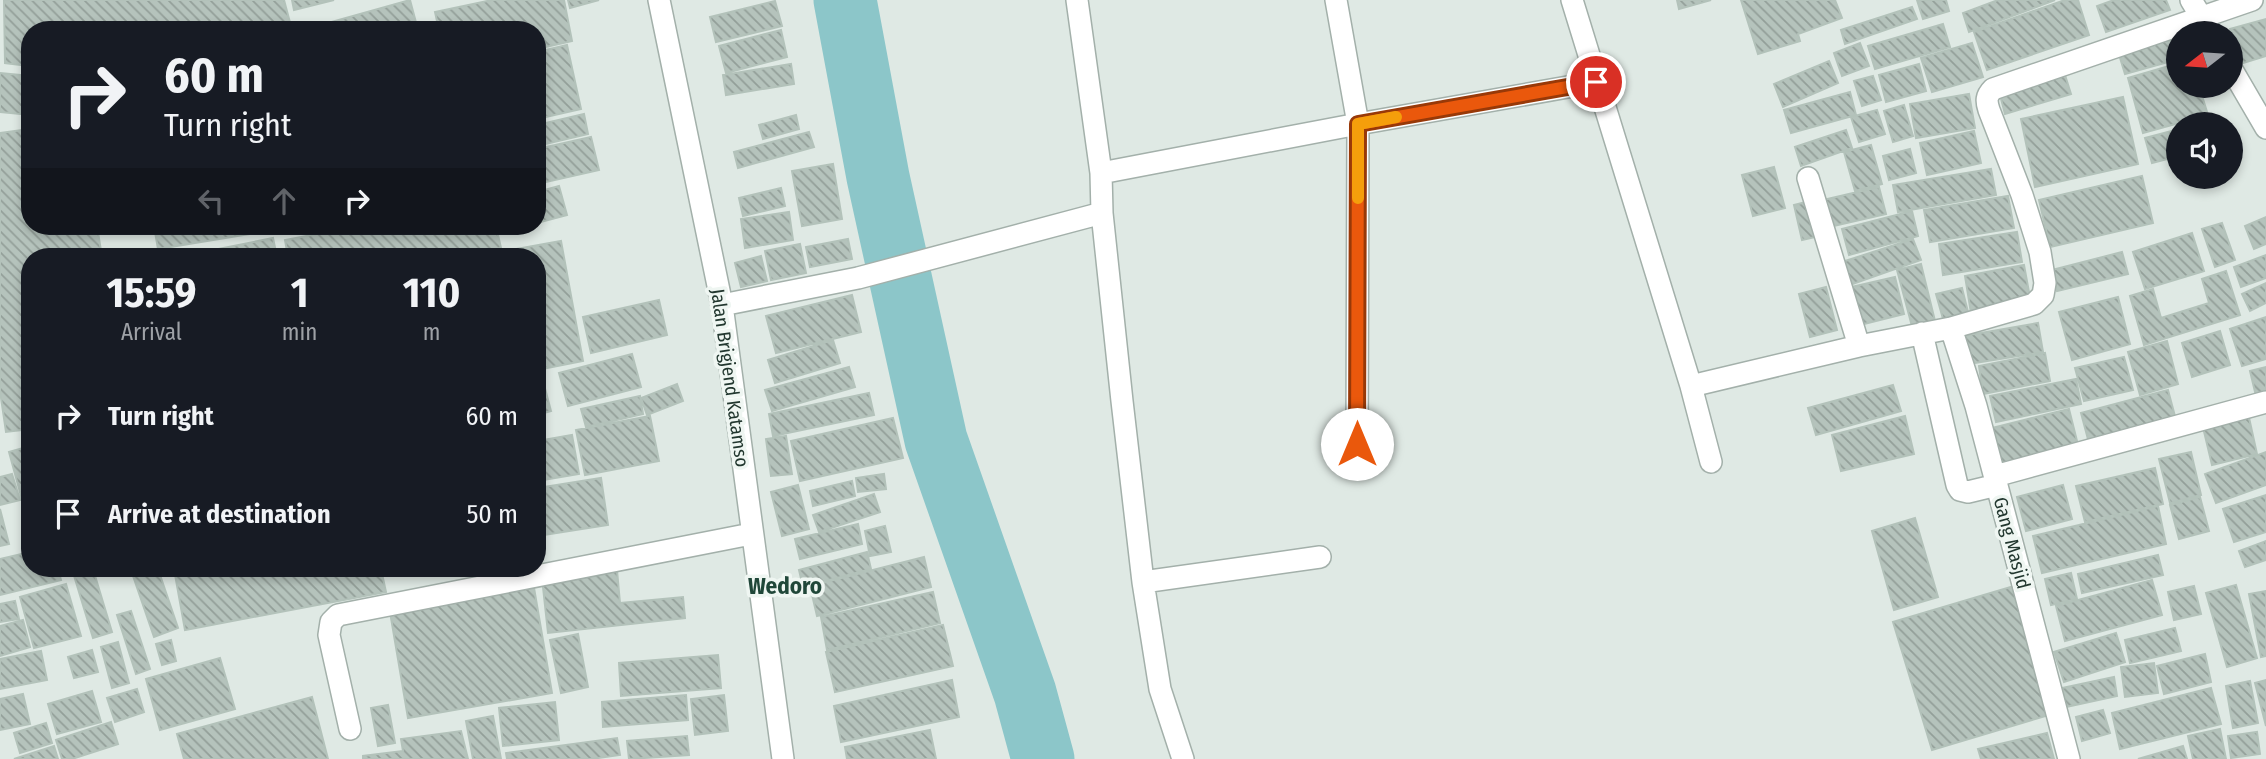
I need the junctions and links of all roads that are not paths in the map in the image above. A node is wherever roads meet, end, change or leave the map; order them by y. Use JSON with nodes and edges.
{"nodes":[{"id":1,"x":659,"y":0,"type":"edge"},
{"id":2,"x":1077,"y":0,"type":"edge"},
{"id":3,"x":1336,"y":0,"type":"edge"},
{"id":4,"x":1572,"y":0,"type":"edge"},
{"id":5,"x":2252,"y":0,"type":"edge"},
{"id":6,"x":2201,"y":17,"type":"edge"},
{"id":7,"x":1596,"y":82,"type":"junction"},
{"id":8,"x":2244,"y":90,"type":"edge"},
{"id":9,"x":1358,"y":124,"type":"junction"},
{"id":10,"x":2266,"y":128,"type":"edge"},
{"id":11,"x":1101,"y":173,"type":"junction"},
{"id":12,"x":1808,"y":178,"type":"dead end"},
{"id":13,"x":1102,"y":214,"type":"junction"},
{"id":14,"x":722,"y":305,"type":"junction"},
{"id":15,"x":1951,"y":328,"type":"junction"},
{"id":16,"x":1922,"y":332,"type":"junction"},
{"id":17,"x":1859,"y":346,"type":"junction"},
{"id":18,"x":1691,"y":386,"type":"junction"},
{"id":19,"x":2266,"y":402,"type":"edge"},
{"id":20,"x":1357,"y":444,"type":"dead end"},
{"id":21,"x":1711,"y":463,"type":"dead end"},
{"id":22,"x":1996,"y":481,"type":"junction"},
{"id":23,"x":751,"y":534,"type":"junction"},
{"id":24,"x":1320,"y":557,"type":"dead end"},
{"id":25,"x":546,"y":574,"type":"edge"},
{"id":26,"x":532,"y":577,"type":"edge"},
{"id":27,"x":1143,"y":582,"type":"junction"},
{"id":28,"x":350,"y":729,"type":"dead end"},
{"id":29,"x":783,"y":759,"type":"edge"},
{"id":30,"x":1183,"y":759,"type":"edge"},
{"id":31,"x":2069,"y":759,"type":"edge"}],
"edges":[{"from":1,"to":14,"type":"street","name":"Jalan Brigjend Katamso"},
{"from":2,"to":11,"type":"street"},
{"from":3,"to":9,"type":"street"},
{"from":4,"to":7,"type":"street"},
{"from":5,"to":6,"type":"street"},
{"from":6,"to":15,"type":"street"},
{"from":7,"to":9,"type":"street"},
{"from":7,"to":18,"type":"street"},
{"from":8,"to":10,"type":"street"},
{"from":9,"to":11,"type":"street"},
{"from":9,"to":20,"type":"street"},
{"from":11,"to":13,"type":"street"},
{"from":12,"to":17,"type":"street"},
{"from":13,"to":14,"type":"street"},
{"from":13,"to":27,"type":"street"},
{"from":14,"to":23,"type":"street","name":"Jalan Brigjend Katamso"},
{"from":15,"to":16,"type":"street"},
{"from":15,"to":22,"type":"street","name":"Gang Masjid"},
{"from":16,"to":17,"type":"street"},
{"from":16,"to":22,"type":"street"},
{"from":17,"to":18,"type":"street"},
{"from":18,"to":21,"type":"street"},
{"from":19,"to":22,"type":"street"},
{"from":22,"to":31,"type":"street","name":"Gang Masjid"},
{"from":23,"to":25,"type":"street"},
{"from":23,"to":29,"type":"street","name":"Jalan Brigjend Katamso"},
{"from":24,"to":27,"type":"street"},
{"from":26,"to":28,"type":"street"},
{"from":27,"to":30,"type":"street"}]}
